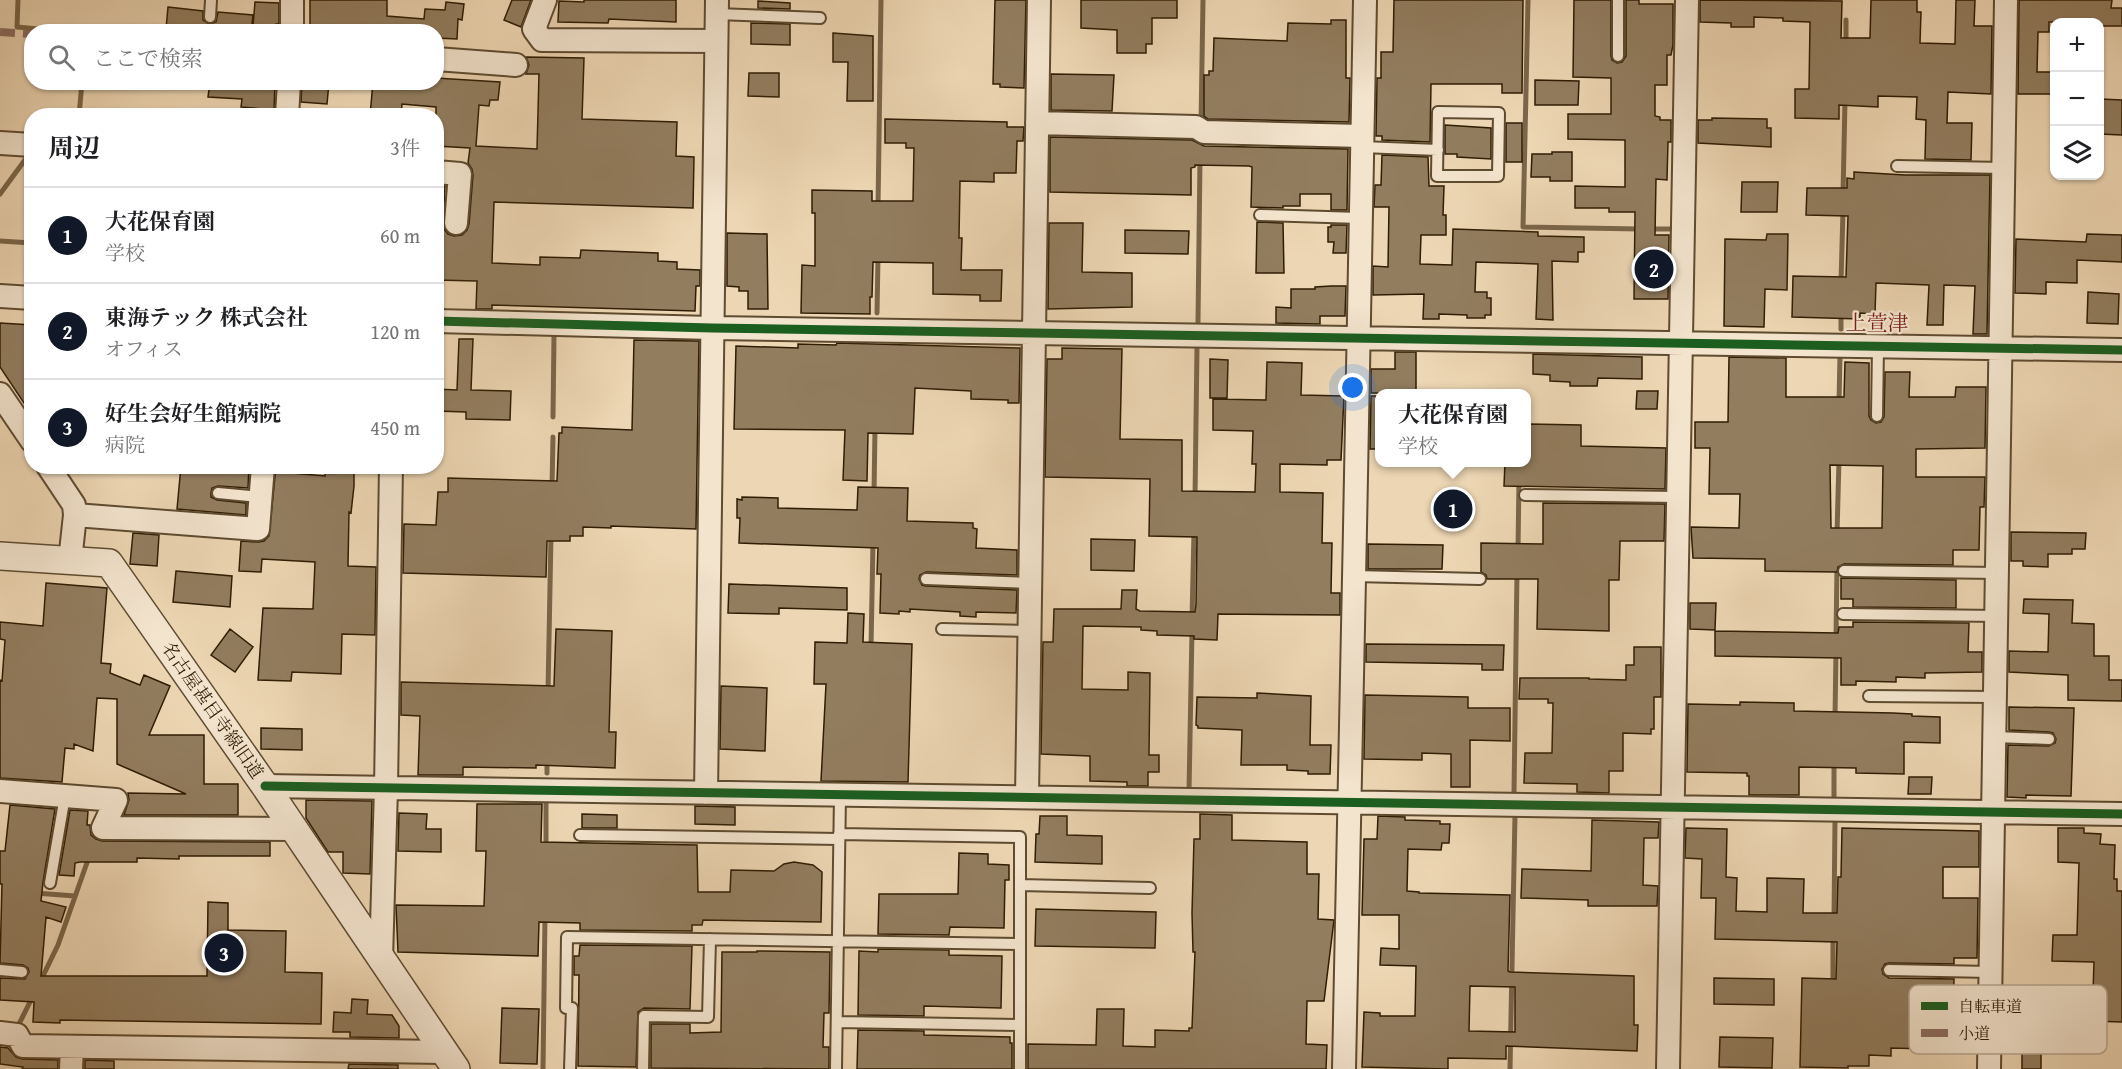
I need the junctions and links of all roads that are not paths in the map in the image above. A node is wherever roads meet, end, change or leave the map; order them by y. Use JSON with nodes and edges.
{"nodes":[{"id":1,"x":211,"y":0,"type":"edge"},
{"id":2,"x":292,"y":0,"type":"edge"},
{"id":3,"x":545,"y":0,"type":"edge"},
{"id":4,"x":1039,"y":0,"type":"edge"},
{"id":5,"x":1365,"y":0,"type":"edge"},
{"id":6,"x":1618,"y":0,"type":"edge"},
{"id":7,"x":1687,"y":0,"type":"edge"},
{"id":8,"x":2006,"y":0,"type":"edge"},
{"id":9,"x":717,"y":7,"type":"edge"},
{"id":10,"x":210,"y":17,"type":"dead end"},
{"id":11,"x":820,"y":18,"type":"dead end"},
{"id":12,"x":292,"y":24,"type":"edge"},
{"id":13,"x":716,"y":41,"type":"junction"},
{"id":14,"x":1618,"y":56,"type":"dead end"},
{"id":15,"x":444,"y":60,"type":"edge"},
{"id":16,"x":516,"y":65,"type":"dead end"},
{"id":17,"x":289,"y":90,"type":"edge"},
{"id":18,"x":287,"y":108,"type":"edge"},
{"id":19,"x":1037,"y":123,"type":"junction"},
{"id":20,"x":1362,"y":141,"type":"junction"},
{"id":21,"x":0,"y":143,"type":"edge"},
{"id":22,"x":24,"y":144,"type":"edge"},
{"id":23,"x":1438,"y":150,"type":"junction"},
{"id":24,"x":1898,"y":166,"type":"dead end"},
{"id":25,"x":2004,"y":168,"type":"junction"},
{"id":26,"x":444,"y":173,"type":"edge"},
{"id":27,"x":1260,"y":215,"type":"dead end"},
{"id":28,"x":1360,"y":218,"type":"junction"},
{"id":29,"x":456,"y":223,"type":"dead end"},
{"id":30,"x":0,"y":296,"type":"edge"},
{"id":31,"x":24,"y":298,"type":"edge"},
{"id":32,"x":444,"y":321,"type":"edge"},
{"id":33,"x":712,"y":328,"type":"junction"},
{"id":34,"x":1033,"y":333,"type":"junction"},
{"id":35,"x":1357,"y":338,"type":"junction"},
{"id":36,"x":1681,"y":343,"type":"junction"},
{"id":37,"x":1878,"y":346,"type":"junction"},
{"id":38,"x":2001,"y":348,"type":"junction"},
{"id":39,"x":2122,"y":350,"type":"edge"},
{"id":40,"x":14,"y":404,"type":"edge"},
{"id":41,"x":1877,"y":416,"type":"dead end"},
{"id":42,"x":24,"y":425,"type":"edge"},
{"id":43,"x":53,"y":474,"type":"edge"},
{"id":44,"x":262,"y":474,"type":"edge"},
{"id":45,"x":391,"y":474,"type":"edge"},
{"id":46,"x":218,"y":493,"type":"dead end"},
{"id":47,"x":1525,"y":495,"type":"dead end"},
{"id":48,"x":260,"y":497,"type":"junction"},
{"id":49,"x":1678,"y":497,"type":"junction"},
{"id":50,"x":75,"y":515,"type":"junction"},
{"id":51,"x":0,"y":556,"type":"edge"},
{"id":52,"x":70,"y":561,"type":"junction"},
{"id":53,"x":1844,"y":571,"type":"dead end"},
{"id":54,"x":1998,"y":573,"type":"junction"},
{"id":55,"x":1354,"y":576,"type":"junction"},
{"id":56,"x":926,"y":579,"type":"dead end"},
{"id":57,"x":1480,"y":579,"type":"dead end"},
{"id":58,"x":1030,"y":583,"type":"junction"},
{"id":59,"x":1843,"y":614,"type":"dead end"},
{"id":60,"x":1997,"y":616,"type":"junction"},
{"id":61,"x":942,"y":628,"type":"dead end"},
{"id":62,"x":1029,"y":632,"type":"junction"},
{"id":63,"x":1869,"y":696,"type":"dead end"},
{"id":64,"x":1995,"y":697,"type":"junction"},
{"id":65,"x":1995,"y":737,"type":"junction"},
{"id":66,"x":2049,"y":739,"type":"dead end"},
{"id":67,"x":266,"y":786,"type":"junction"},
{"id":68,"x":386,"y":788,"type":"junction"},
{"id":69,"x":0,"y":791,"type":"edge"},
{"id":70,"x":706,"y":793,"type":"junction"},
{"id":71,"x":840,"y":795,"type":"junction"},
{"id":72,"x":65,"y":796,"type":"junction"},
{"id":73,"x":1027,"y":797,"type":"junction"},
{"id":74,"x":1351,"y":802,"type":"junction"},
{"id":75,"x":1672,"y":807,"type":"junction"},
{"id":76,"x":1993,"y":812,"type":"junction"},
{"id":77,"x":2122,"y":814,"type":"edge"},
{"id":78,"x":294,"y":829,"type":"junction"},
{"id":79,"x":580,"y":835,"type":"dead end"},
{"id":80,"x":839,"y":837,"type":"junction"},
{"id":81,"x":50,"y":883,"type":"dead end"},
{"id":82,"x":1020,"y":885,"type":"junction"},
{"id":83,"x":1150,"y":888,"type":"dead end"},
{"id":84,"x":710,"y":939,"type":"junction"},
{"id":85,"x":838,"y":941,"type":"junction"},
{"id":86,"x":1020,"y":944,"type":"junction"},
{"id":87,"x":381,"y":959,"type":"junction"},
{"id":88,"x":0,"y":970,"type":"edge"},
{"id":89,"x":1889,"y":970,"type":"dead end"},
{"id":90,"x":22,"y":972,"type":"dead end"},
{"id":91,"x":1991,"y":972,"type":"junction"},
{"id":92,"x":1991,"y":985,"type":"edge"},
{"id":93,"x":837,"y":1022,"type":"junction"},
{"id":94,"x":1020,"y":1025,"type":"junction"},
{"id":95,"x":0,"y":1033,"type":"edge"},
{"id":96,"x":1989,"y":1054,"type":"edge"},
{"id":97,"x":71,"y":1058,"type":"edge"},
{"id":98,"x":172,"y":1059,"type":"edge"},
{"id":99,"x":450,"y":1060,"type":"edge"},
{"id":100,"x":570,"y":1069,"type":"edge"},
{"id":101,"x":643,"y":1069,"type":"edge"},
{"id":102,"x":836,"y":1069,"type":"edge"},
{"id":103,"x":1020,"y":1069,"type":"edge"},
{"id":104,"x":1344,"y":1069,"type":"edge"},
{"id":105,"x":1668,"y":1069,"type":"edge"},
{"id":106,"x":1989,"y":1069,"type":"edge"}],
"edges":[{"from":1,"to":10,"type":"lane"},
{"from":2,"to":12,"type":"street"},
{"from":3,"to":13,"type":"street"},
{"from":4,"to":19,"type":"street"},
{"from":5,"to":20,"type":"street"},
{"from":6,"to":14,"type":"lane"},
{"from":7,"to":36,"type":"street"},
{"from":8,"to":25,"type":"street"},
{"from":9,"to":11,"type":"lane"},
{"from":9,"to":13,"type":"street"},
{"from":13,"to":33,"type":"street"},
{"from":15,"to":16,"type":"street"},
{"from":17,"to":18,"type":"street"},
{"from":19,"to":20,"type":"street"},
{"from":19,"to":34,"type":"street"},
{"from":20,"to":23,"type":"lane"},
{"from":20,"to":28,"type":"street"},
{"from":21,"to":22,"type":"street"},
{"from":23,"to":23,"type":"lane"},
{"from":24,"to":25,"type":"lane"},
{"from":25,"to":38,"type":"street"},
{"from":26,"to":29,"type":"street"},
{"from":27,"to":28,"type":"lane"},
{"from":28,"to":35,"type":"street"},
{"from":30,"to":31,"type":"street"},
{"from":32,"to":33,"type":"street"},
{"from":33,"to":34,"type":"street"},
{"from":33,"to":70,"type":"street"},
{"from":34,"to":35,"type":"street"},
{"from":34,"to":58,"type":"street"},
{"from":35,"to":36,"type":"street"},
{"from":35,"to":55,"type":"street"},
{"from":36,"to":37,"type":"street"},
{"from":36,"to":49,"type":"street"},
{"from":37,"to":38,"type":"street"},
{"from":37,"to":41,"type":"lane"},
{"from":38,"to":39,"type":"street"},
{"from":38,"to":54,"type":"street"},
{"from":40,"to":42,"type":"street"},
{"from":43,"to":50,"type":"street"},
{"from":44,"to":48,"type":"street"},
{"from":45,"to":68,"type":"street"},
{"from":46,"to":48,"type":"lane"},
{"from":47,"to":49,"type":"lane"},
{"from":48,"to":50,"type":"street"},
{"from":49,"to":75,"type":"street"},
{"from":50,"to":52,"type":"street"},
{"from":51,"to":52,"type":"street","name":"名古屋甚目寺線旧道"},
{"from":52,"to":67,"type":"street","name":"名古屋甚目寺線旧道"},
{"from":53,"to":54,"type":"lane"},
{"from":54,"to":60,"type":"street"},
{"from":55,"to":57,"type":"lane"},
{"from":55,"to":74,"type":"street"},
{"from":56,"to":58,"type":"lane"},
{"from":58,"to":62,"type":"street"},
{"from":59,"to":60,"type":"lane"},
{"from":60,"to":64,"type":"street"},
{"from":61,"to":62,"type":"lane"},
{"from":62,"to":73,"type":"street"},
{"from":63,"to":64,"type":"lane"},
{"from":64,"to":65,"type":"street"},
{"from":65,"to":66,"type":"lane"},
{"from":65,"to":76,"type":"street"},
{"from":67,"to":68,"type":"street"},
{"from":67,"to":78,"type":"street","name":"名古屋甚目寺線旧道"},
{"from":68,"to":70,"type":"street"},
{"from":68,"to":87,"type":"street"},
{"from":69,"to":72,"type":"street"},
{"from":70,"to":71,"type":"street"},
{"from":71,"to":73,"type":"street"},
{"from":71,"to":80,"type":"lane"},
{"from":72,"to":78,"type":"street"},
{"from":72,"to":81,"type":"lane"},
{"from":73,"to":74,"type":"street"},
{"from":74,"to":75,"type":"street"},
{"from":74,"to":104,"type":"street"},
{"from":75,"to":76,"type":"street"},
{"from":75,"to":105,"type":"street"},
{"from":76,"to":77,"type":"street"},
{"from":76,"to":91,"type":"street"},
{"from":78,"to":87,"type":"street","name":"名古屋甚目寺線旧道"},
{"from":79,"to":80,"type":"lane"},
{"from":80,"to":82,"type":"lane"},
{"from":80,"to":85,"type":"lane"},
{"from":82,"to":83,"type":"lane"},
{"from":82,"to":86,"type":"lane"},
{"from":84,"to":85,"type":"lane"},
{"from":84,"to":100,"type":"lane"},
{"from":84,"to":101,"type":"lane"},
{"from":85,"to":86,"type":"lane"},
{"from":85,"to":93,"type":"lane"},
{"from":86,"to":94,"type":"lane"},
{"from":87,"to":99,"type":"street","name":"名古屋甚目寺線旧道"},
{"from":88,"to":90,"type":"lane"},
{"from":89,"to":91,"type":"lane"},
{"from":91,"to":92,"type":"street"},
{"from":93,"to":94,"type":"lane"},
{"from":93,"to":102,"type":"lane"},
{"from":94,"to":103,"type":"lane"},
{"from":95,"to":97,"type":"street"},
{"from":96,"to":106,"type":"street"},
{"from":97,"to":98,"type":"street"},
{"from":98,"to":99,"type":"street"}]}
